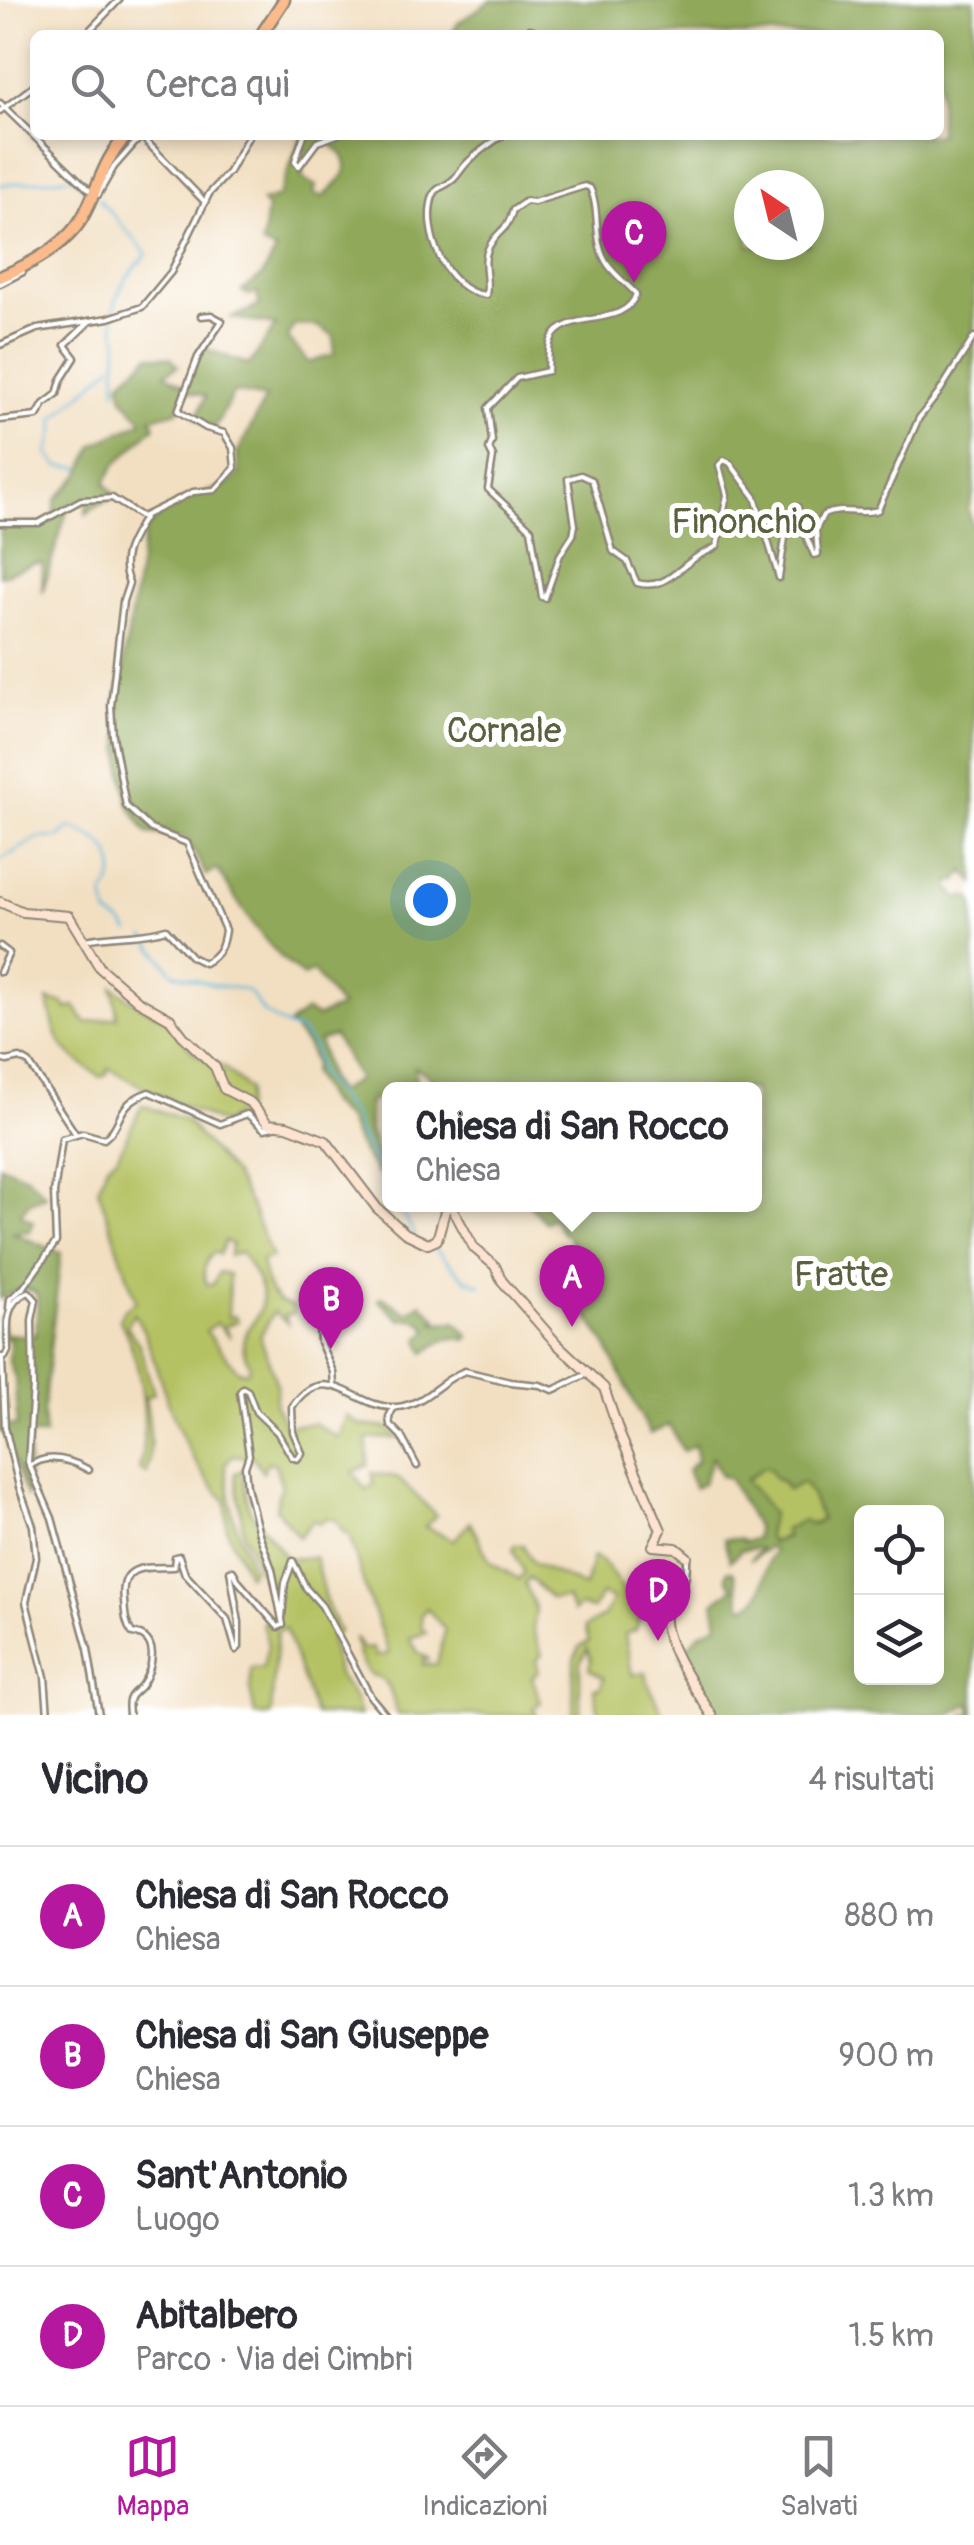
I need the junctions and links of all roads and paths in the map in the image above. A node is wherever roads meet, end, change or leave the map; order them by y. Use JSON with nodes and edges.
{"nodes":[{"id":1,"x":119,"y":0,"type":"edge"},
{"id":2,"x":284,"y":0,"type":"edge"},
{"id":3,"x":90,"y":30,"type":"edge"},
{"id":4,"x":266,"y":30,"type":"edge"},
{"id":5,"x":30,"y":89,"type":"edge"},
{"id":6,"x":0,"y":103,"type":"edge"},
{"id":7,"x":3,"y":110,"type":"edge"},
{"id":8,"x":30,"y":135,"type":"edge"},
{"id":9,"x":35,"y":140,"type":"edge"},
{"id":10,"x":124,"y":140,"type":"edge"},
{"id":11,"x":138,"y":140,"type":"edge"},
{"id":12,"x":146,"y":140,"type":"edge"},
{"id":13,"x":246,"y":140,"type":"edge"},
{"id":14,"x":302,"y":140,"type":"edge"},
{"id":15,"x":322,"y":140,"type":"edge"},
{"id":16,"x":496,"y":140,"type":"edge"},
{"id":17,"x":89,"y":190,"type":"dead end"},
{"id":18,"x":205,"y":202,"type":"junction"},
{"id":19,"x":3,"y":281,"type":"edge"},
{"id":20,"x":200,"y":316,"type":"dead end"},
{"id":21,"x":91,"y":320,"type":"junction"},
{"id":22,"x":974,"y":337,"type":"edge"},
{"id":23,"x":0,"y":345,"type":"edge"},
{"id":24,"x":0,"y":420,"type":"edge"},
{"id":25,"x":145,"y":516,"type":"junction"},
{"id":26,"x":0,"y":524,"type":"edge"},
{"id":27,"x":0,"y":902,"type":"edge"},
{"id":28,"x":85,"y":940,"type":"junction"},
{"id":29,"x":0,"y":946,"type":"edge"},
{"id":30,"x":0,"y":972,"type":"edge"},
{"id":31,"x":0,"y":1059,"type":"edge"},
{"id":32,"x":278,"y":1124,"type":"junction"},
{"id":33,"x":76,"y":1133,"type":"junction"},
{"id":34,"x":446,"y":1212,"type":"edge"},
{"id":35,"x":453,"y":1212,"type":"edge"},
{"id":36,"x":9,"y":1308,"type":"junction"},
{"id":37,"x":331,"y":1317,"type":"dead end"},
{"id":38,"x":1,"y":1358,"type":"edge"},
{"id":39,"x":590,"y":1371,"type":"junction"},
{"id":40,"x":0,"y":1374,"type":"edge"},
{"id":41,"x":334,"y":1385,"type":"junction"},
{"id":42,"x":394,"y":1407,"type":"junction"},
{"id":43,"x":417,"y":1466,"type":"dead end"},
{"id":44,"x":30,"y":1467,"type":"junction"},
{"id":45,"x":88,"y":1470,"type":"dead end"},
{"id":46,"x":687,"y":1557,"type":"joint"},
{"id":47,"x":665,"y":1616,"type":"joint"},
{"id":48,"x":282,"y":1620,"type":"junction"},
{"id":49,"x":48,"y":1715,"type":"edge"},
{"id":50,"x":99,"y":1715,"type":"edge"},
{"id":51,"x":129,"y":1715,"type":"edge"},
{"id":52,"x":386,"y":1715,"type":"edge"},
{"id":53,"x":712,"y":1715,"type":"edge"}],
"edges":[{"from":1,"to":3,"type":"street"},
{"from":2,"to":4,"type":"main road"},
{"from":5,"to":7,"type":"street"},
{"from":6,"to":7,"type":"street"},
{"from":7,"to":8,"type":"street"},
{"from":9,"to":17,"type":"street"},
{"from":10,"to":19,"type":"main road"},
{"from":11,"to":19,"type":"street"},
{"from":12,"to":18,"type":"street"},
{"from":13,"to":18,"type":"street"},
{"from":14,"to":15,"type":"street"},
{"from":16,"to":22,"type":"street"},
{"from":18,"to":21,"type":"street"},
{"from":20,"to":25,"type":"street"},
{"from":21,"to":23,"type":"street"},
{"from":21,"to":24,"type":"street"},
{"from":25,"to":26,"type":"street"},
{"from":25,"to":28,"type":"street"},
{"from":27,"to":28,"type":"street"},
{"from":28,"to":32,"type":"street"},
{"from":29,"to":30,"type":"street"},
{"from":31,"to":33,"type":"street"},
{"from":32,"to":33,"type":"street"},
{"from":32,"to":34,"type":"street"},
{"from":33,"to":36,"type":"street"},
{"from":35,"to":39,"type":"street"},
{"from":36,"to":38,"type":"street"},
{"from":36,"to":44,"type":"street"},
{"from":37,"to":41,"type":"street"},
{"from":38,"to":40,"type":"street"},
{"from":39,"to":42,"type":"street"},
{"from":39,"to":46,"type":"street"},
{"from":40,"to":49,"type":"street"},
{"from":41,"to":42,"type":"street"},
{"from":41,"to":48,"type":"street"},
{"from":42,"to":43,"type":"street"},
{"from":44,"to":45,"type":"street"},
{"from":44,"to":50,"type":"street"},
{"from":46,"to":47,"type":"street"},
{"from":47,"to":53,"type":"street"},
{"from":48,"to":51,"type":"street"},
{"from":48,"to":52,"type":"street"}]}
